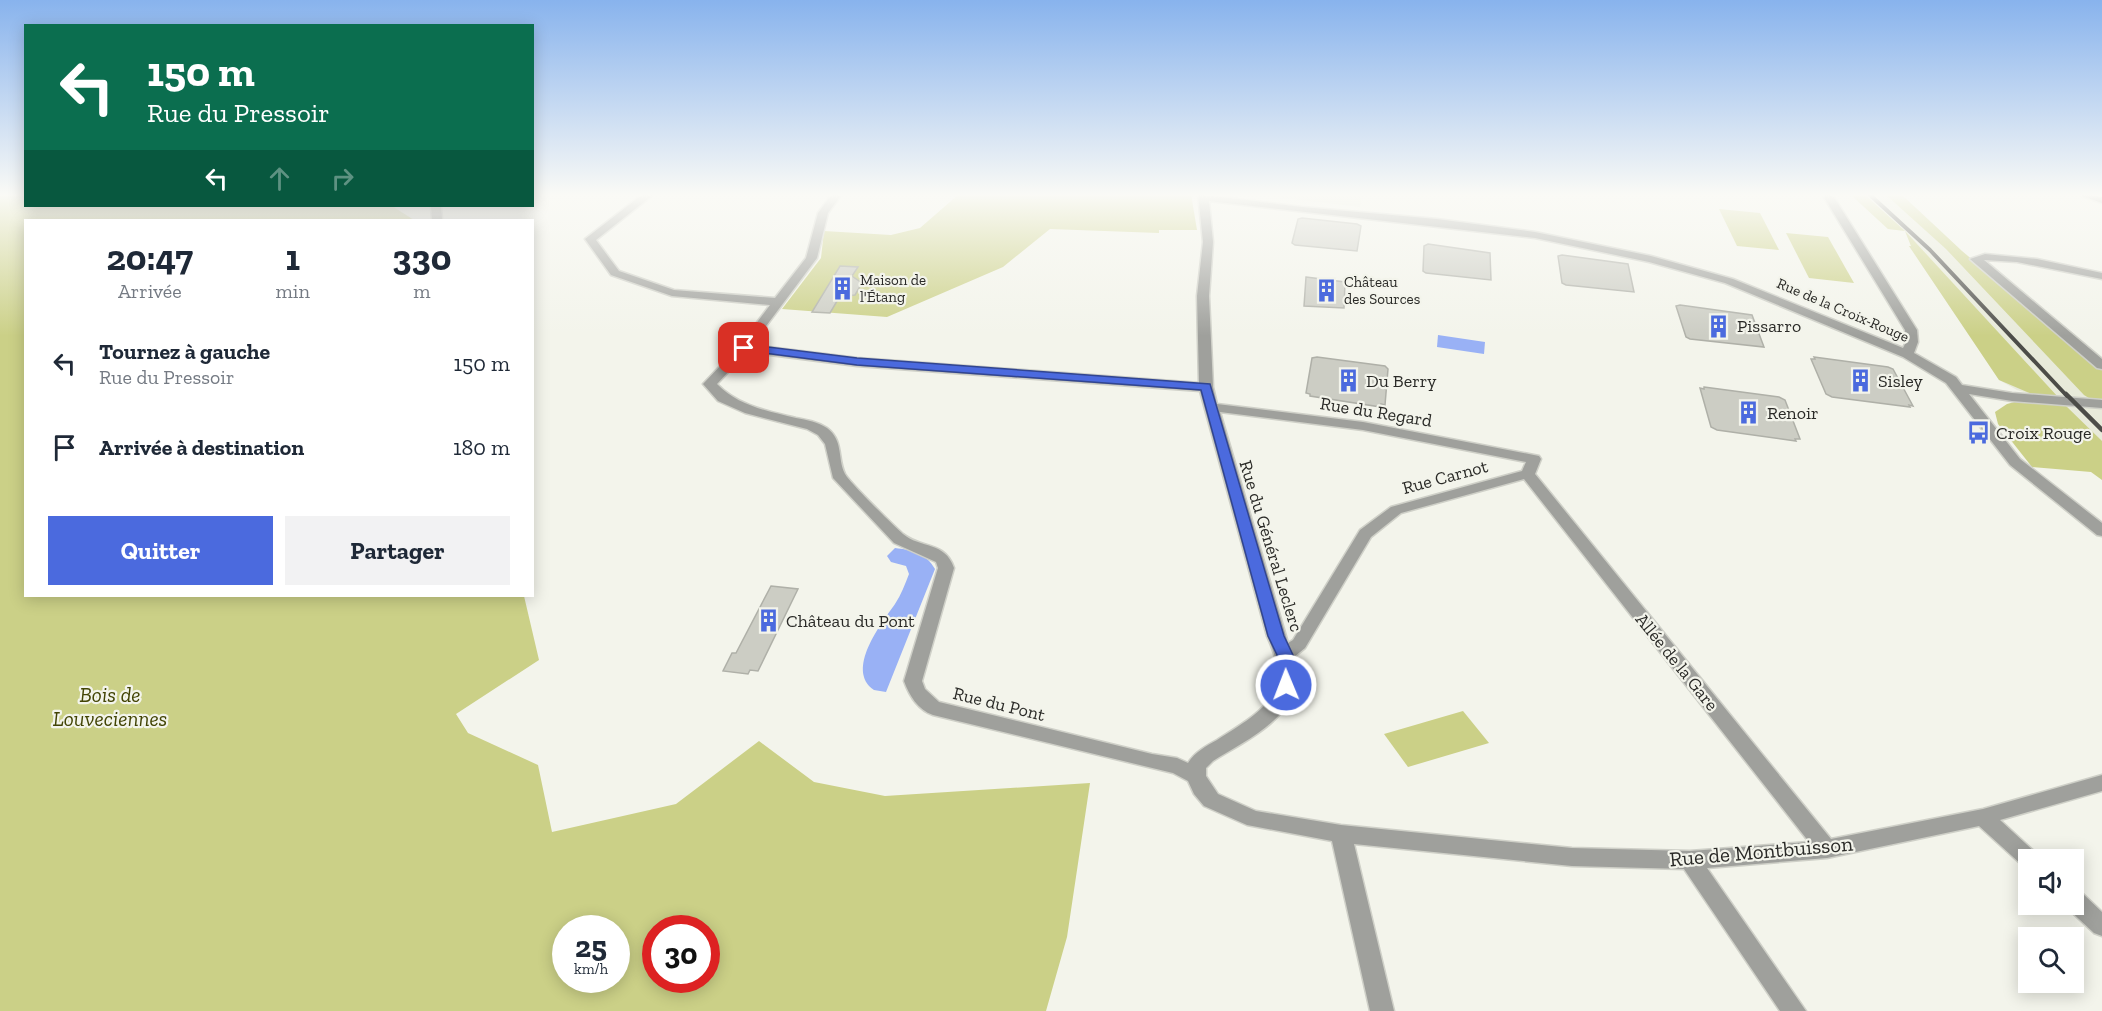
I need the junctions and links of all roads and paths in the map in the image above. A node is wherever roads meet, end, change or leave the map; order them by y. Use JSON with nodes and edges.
{"nodes":[{"id":1,"x":592,"y":241,"type":"edge"},
{"id":2,"x":816,"y":241,"type":"edge"},
{"id":3,"x":1208,"y":241,"type":"edge"},
{"id":4,"x":1569,"y":241,"type":"edge"},
{"id":5,"x":1856,"y":241,"type":"edge"},
{"id":6,"x":2102,"y":276,"type":"edge"},
{"id":7,"x":779,"y":302,"type":"junction"},
{"id":8,"x":744,"y":348,"type":"junction"},
{"id":9,"x":1907,"y":354,"type":"junction"},
{"id":10,"x":2102,"y":365,"type":"edge"},
{"id":11,"x":1206,"y":387,"type":"junction"},
{"id":12,"x":1960,"y":389,"type":"junction"},
{"id":13,"x":2102,"y":404,"type":"edge"},
{"id":14,"x":1210,"y":407,"type":"junction"},
{"id":15,"x":1530,"y":467,"type":"junction"},
{"id":16,"x":2102,"y":531,"type":"edge"},
{"id":17,"x":1285,"y":655,"type":"junction"},
{"id":18,"x":1196,"y":776,"type":"junction"},
{"id":19,"x":2102,"y":783,"type":"edge"},
{"id":20,"x":1983,"y":817,"type":"junction"},
{"id":21,"x":1341,"y":834,"type":"junction"},
{"id":22,"x":1827,"y":849,"type":"junction"},
{"id":23,"x":2018,"y":849,"type":"edge"},
{"id":24,"x":1690,"y":860,"type":"junction"},
{"id":25,"x":2084,"y":909,"type":"edge"},
{"id":26,"x":2102,"y":926,"type":"edge"},
{"id":27,"x":1382,"y":1011,"type":"edge"},
{"id":28,"x":1794,"y":1011,"type":"edge"}],
"edges":[{"from":1,"to":7,"type":"street"},
{"from":2,"to":7,"type":"street"},
{"from":3,"to":11,"type":"street","name":"Rue du Général Leclerc"},
{"from":4,"to":9,"type":"street","name":"Rue de la Croix-Rouge"},
{"from":5,"to":9,"type":"street"},
{"from":6,"to":10,"type":"street"},
{"from":7,"to":8,"type":"street"},
{"from":8,"to":11,"type":"street"},
{"from":8,"to":18,"type":"street","name":"Rue du Pont"},
{"from":9,"to":12,"type":"street","name":"Rue de la Croix-Rouge"},
{"from":11,"to":14,"type":"street","name":"Rue du Général Leclerc"},
{"from":12,"to":13,"type":"street"},
{"from":12,"to":16,"type":"street"},
{"from":14,"to":15,"type":"street","name":"Rue du Regard"},
{"from":14,"to":17,"type":"street","name":"Rue du Général Leclerc"},
{"from":15,"to":17,"type":"street","name":"Rue Carnot"},
{"from":15,"to":22,"type":"street","name":"Allée de la Gare"},
{"from":17,"to":18,"type":"street","name":"Rue du Général Leclerc"},
{"from":18,"to":21,"type":"street"},
{"from":19,"to":20,"type":"street","name":"Rue de Montbuisson"},
{"from":20,"to":22,"type":"street","name":"Rue de Montbuisson"},
{"from":20,"to":23,"type":"street"},
{"from":21,"to":24,"type":"street","name":"Rue de Montbuisson"},
{"from":21,"to":27,"type":"street"},
{"from":22,"to":24,"type":"street","name":"Rue de Montbuisson"},
{"from":24,"to":28,"type":"street"},
{"from":25,"to":26,"type":"street"}]}
